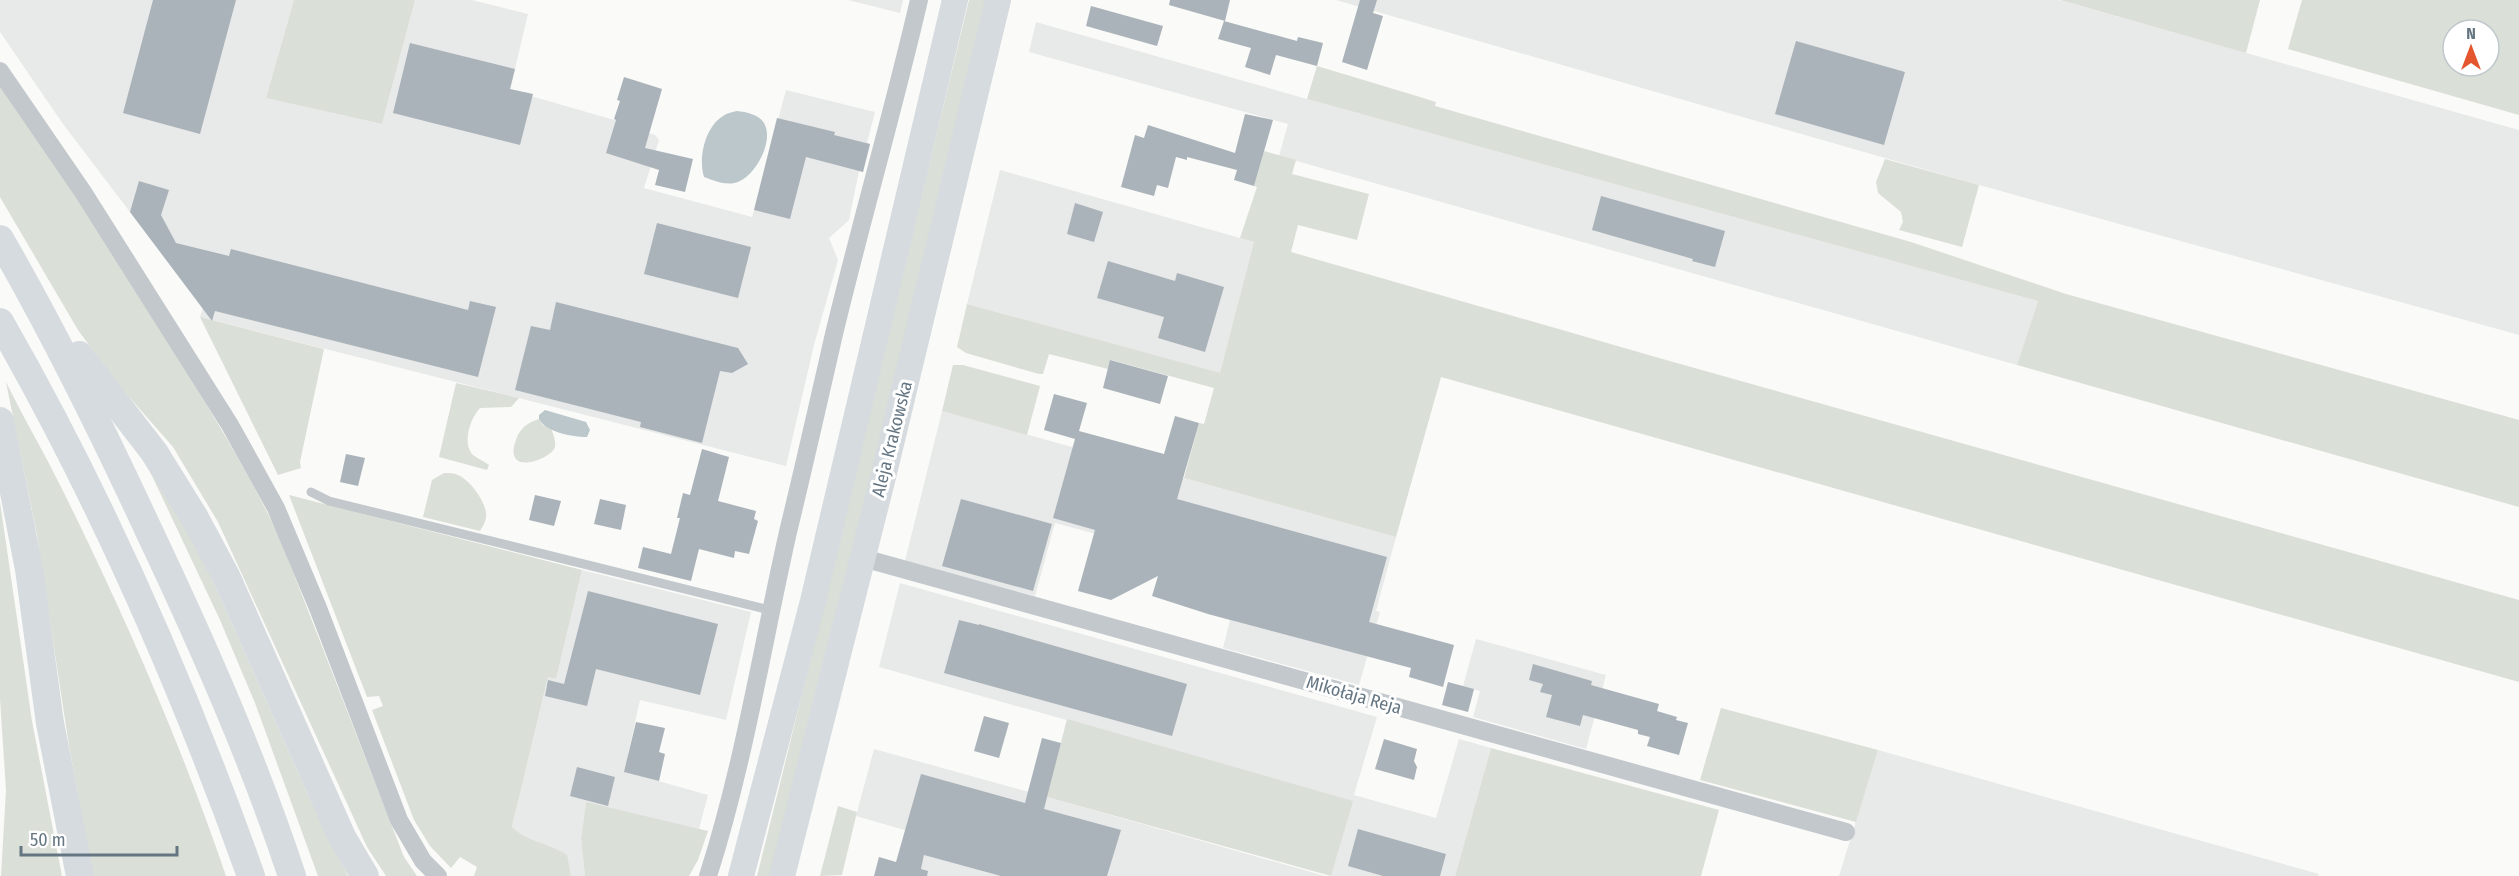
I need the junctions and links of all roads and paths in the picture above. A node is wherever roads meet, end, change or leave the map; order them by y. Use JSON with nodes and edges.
{"nodes":[{"id":1,"x":919,"y":0,"type":"edge"},
{"id":2,"x":956,"y":0,"type":"edge"},
{"id":3,"x":998,"y":0,"type":"edge"},
{"id":4,"x":0,"y":71,"type":"edge"},
{"id":5,"x":0,"y":239,"type":"edge"},
{"id":6,"x":32,"y":294,"type":"junction"},
{"id":7,"x":0,"y":322,"type":"edge"},
{"id":8,"x":0,"y":421,"type":"edge"},
{"id":9,"x":311,"y":492,"type":"dead end"},
{"id":10,"x":863,"y":558,"type":"junction"},
{"id":11,"x":770,"y":610,"type":"junction"},
{"id":12,"x":1846,"y":832,"type":"dead end"},
{"id":13,"x":80,"y":876,"type":"edge"},
{"id":14,"x":251,"y":876,"type":"edge"},
{"id":15,"x":292,"y":876,"type":"edge"},
{"id":16,"x":365,"y":876,"type":"edge"},
{"id":17,"x":438,"y":876,"type":"edge"},
{"id":18,"x":708,"y":876,"type":"edge"},
{"id":19,"x":741,"y":876,"type":"edge"},
{"id":20,"x":782,"y":876,"type":"edge"}],
"edges":[{"from":1,"to":11,"type":"street"},
{"from":2,"to":19,"type":"main road"},
{"from":3,"to":10,"type":"main road","name":"Aleja Krakowska"},
{"from":4,"to":17,"type":"street"},
{"from":5,"to":6,"type":"main road"},
{"from":6,"to":15,"type":"main road"},
{"from":6,"to":16,"type":"main road"},
{"from":7,"to":14,"type":"main road"},
{"from":8,"to":13,"type":"main road"},
{"from":9,"to":11,"type":"lane"},
{"from":10,"to":12,"type":"street","name":"Mikołaja Reja"},
{"from":10,"to":20,"type":"main road","name":"Aleja Krakowska"},
{"from":11,"to":18,"type":"street"}]}
